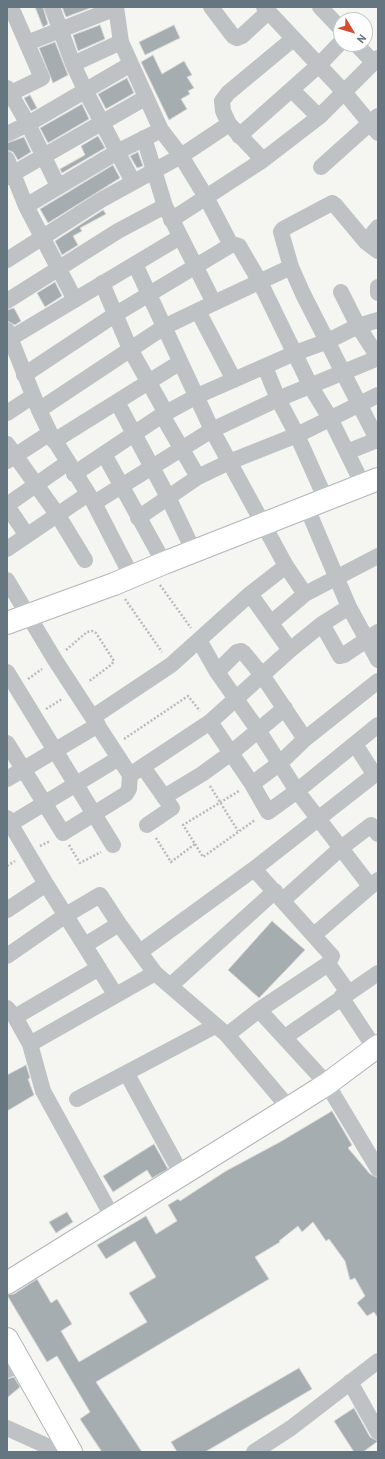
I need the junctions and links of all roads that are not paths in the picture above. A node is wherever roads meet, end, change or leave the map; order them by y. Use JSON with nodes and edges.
{"nodes":[{"id":1,"x":52,"y":7,"type":"edge"},
{"id":2,"x":211,"y":7,"type":"edge"},
{"id":3,"x":320,"y":7,"type":"edge"},
{"id":4,"x":15,"y":8,"type":"edge"},
{"id":5,"x":116,"y":8,"type":"edge"},
{"id":6,"x":266,"y":9,"type":"edge"},
{"id":7,"x":86,"y":13,"type":"edge"},
{"id":8,"x":333,"y":20,"type":"edge"},
{"id":9,"x":61,"y":28,"type":"junction"},
{"id":10,"x":293,"y":39,"type":"junction"},
{"id":11,"x":121,"y":42,"type":"junction"},
{"id":12,"x":27,"y":43,"type":"junction"},
{"id":13,"x":333,"y":50,"type":"edge"},
{"id":14,"x":366,"y":52,"type":"edge"},
{"id":15,"x":376,"y":60,"type":"edge"},
{"id":16,"x":73,"y":64,"type":"junction"},
{"id":17,"x":131,"y":64,"type":"junction"},
{"id":18,"x":319,"y":65,"type":"junction"},
{"id":19,"x":85,"y":90,"type":"junction"},
{"id":20,"x":292,"y":90,"type":"junction"},
{"id":21,"x":8,"y":92,"type":"edge"},
{"id":22,"x":344,"y":92,"type":"junction"},
{"id":23,"x":145,"y":98,"type":"junction"},
{"id":24,"x":319,"y":117,"type":"junction"},
{"id":25,"x":100,"y":122,"type":"junction"},
{"id":26,"x":28,"y":124,"type":"junction"},
{"id":27,"x":375,"y":124,"type":"edge"},
{"id":28,"x":161,"y":130,"type":"junction"},
{"id":29,"x":234,"y":130,"type":"junction"},
{"id":30,"x":7,"y":134,"type":"edge"},
{"id":31,"x":144,"y":138,"type":"junction"},
{"id":32,"x":117,"y":152,"type":"junction"},
{"id":33,"x":45,"y":156,"type":"junction"},
{"id":34,"x":181,"y":156,"type":"junction"},
{"id":35,"x":7,"y":159,"type":"edge"},
{"id":36,"x":264,"y":160,"type":"junction"},
{"id":37,"x":321,"y":167,"type":"dead end"},
{"id":38,"x":155,"y":169,"type":"junction"},
{"id":39,"x":11,"y":176,"type":"edge"},
{"id":40,"x":133,"y":182,"type":"junction"},
{"id":41,"x":58,"y":186,"type":"junction"},
{"id":42,"x":206,"y":197,"type":"junction"},
{"id":43,"x":26,"y":206,"type":"junction"},
{"id":44,"x":168,"y":213,"type":"junction"},
{"id":45,"x":378,"y":227,"type":"edge"},
{"id":46,"x":42,"y":236,"type":"junction"},
{"id":47,"x":180,"y":237,"type":"junction"},
{"id":48,"x":231,"y":245,"type":"junction"},
{"id":49,"x":372,"y":247,"type":"edge"},
{"id":50,"x":9,"y":255,"type":"edge"},
{"id":51,"x":135,"y":264,"type":"junction"},
{"id":52,"x":195,"y":266,"type":"junction"},
{"id":53,"x":291,"y":267,"type":"junction"},
{"id":54,"x":58,"y":268,"type":"junction"},
{"id":55,"x":260,"y":282,"type":"junction"},
{"id":56,"x":102,"y":283,"type":"junction"},
{"id":57,"x":378,"y":287,"type":"edge"},
{"id":58,"x":341,"y":292,"type":"dead end"},
{"id":59,"x":378,"y":293,"type":"edge"},
{"id":60,"x":149,"y":294,"type":"junction"},
{"id":61,"x":75,"y":300,"type":"junction"},
{"id":62,"x":7,"y":301,"type":"edge"},
{"id":63,"x":214,"y":303,"type":"junction"},
{"id":64,"x":198,"y":311,"type":"junction"},
{"id":65,"x":116,"y":314,"type":"junction"},
{"id":66,"x":378,"y":320,"type":"edge"},
{"id":67,"x":358,"y":326,"type":"junction"},
{"id":68,"x":164,"y":328,"type":"junction"},
{"id":69,"x":9,"y":334,"type":"edge"},
{"id":70,"x":328,"y":341,"type":"junction"},
{"id":71,"x":130,"y":350,"type":"junction"},
{"id":72,"x":295,"y":353,"type":"junction"},
{"id":73,"x":378,"y":357,"type":"edge"},
{"id":74,"x":179,"y":363,"type":"junction"},
{"id":75,"x":265,"y":367,"type":"junction"},
{"id":76,"x":342,"y":374,"type":"junction"},
{"id":77,"x":24,"y":375,"type":"junction"},
{"id":78,"x":234,"y":380,"type":"junction"},
{"id":79,"x":148,"y":382,"type":"junction"},
{"id":80,"x":311,"y":387,"type":"junction"},
{"id":81,"x":378,"y":395,"type":"edge"},
{"id":82,"x":197,"y":396,"type":"junction"},
{"id":83,"x":278,"y":400,"type":"junction"},
{"id":84,"x":117,"y":402,"type":"junction"},
{"id":85,"x":36,"y":403,"type":"junction"},
{"id":86,"x":359,"y":404,"type":"junction"},
{"id":87,"x":7,"y":413,"type":"edge"},
{"id":88,"x":164,"y":414,"type":"junction"},
{"id":89,"x":330,"y":418,"type":"junction"},
{"id":90,"x":212,"y":430,"type":"junction"},
{"id":91,"x":134,"y":434,"type":"junction"},
{"id":92,"x":297,"y":435,"type":"junction"},
{"id":93,"x":52,"y":437,"type":"junction"},
{"id":94,"x":378,"y":441,"type":"edge"},
{"id":95,"x":181,"y":448,"type":"junction"},
{"id":96,"x":347,"y":452,"type":"junction"},
{"id":97,"x":10,"y":453,"type":"edge"},
{"id":98,"x":104,"y":454,"type":"junction"},
{"id":99,"x":229,"y":462,"type":"junction"},
{"id":100,"x":152,"y":466,"type":"junction"},
{"id":101,"x":71,"y":468,"type":"junction"},
{"id":102,"x":198,"y":478,"type":"junction"},
{"id":103,"x":370,"y":482,"type":"edge"},
{"id":104,"x":36,"y":485,"type":"junction"},
{"id":105,"x":121,"y":486,"type":"junction"},
{"id":106,"x":168,"y":497,"type":"junction"},
{"id":107,"x":91,"y":499,"type":"junction"},
{"id":108,"x":316,"y":504,"type":"junction"},
{"id":109,"x":7,"y":506,"type":"edge"},
{"id":110,"x":57,"y":514,"type":"junction"},
{"id":111,"x":138,"y":518,"type":"junction"},
{"id":112,"x":265,"y":525,"type":"junction"},
{"id":113,"x":26,"y":534,"type":"junction"},
{"id":114,"x":7,"y":549,"type":"edge"},
{"id":115,"x":194,"y":552,"type":"junction"},
{"id":116,"x":378,"y":556,"type":"edge"},
{"id":117,"x":85,"y":560,"type":"dead end"},
{"id":118,"x":286,"y":566,"type":"junction"},
{"id":119,"x":140,"y":573,"type":"junction"},
{"id":120,"x":337,"y":578,"type":"junction"},
{"id":121,"x":7,"y":580,"type":"edge"},
{"id":122,"x":250,"y":594,"type":"junction"},
{"id":123,"x":305,"y":594,"type":"junction"},
{"id":124,"x":349,"y":607,"type":"junction"},
{"id":125,"x":29,"y":615,"type":"junction"},
{"id":126,"x":7,"y":623,"type":"edge"},
{"id":127,"x":271,"y":623,"type":"junction"},
{"id":128,"x":322,"y":624,"type":"junction"},
{"id":129,"x":372,"y":636,"type":"edge"},
{"id":130,"x":199,"y":640,"type":"junction"},
{"id":131,"x":290,"y":650,"type":"junction"},
{"id":132,"x":378,"y":660,"type":"edge"},
{"id":133,"x":7,"y":672,"type":"edge"},
{"id":134,"x":217,"y":672,"type":"junction"},
{"id":135,"x":262,"y":675,"type":"junction"},
{"id":136,"x":378,"y":681,"type":"edge"},
{"id":137,"x":235,"y":698,"type":"junction"},
{"id":138,"x":285,"y":708,"type":"junction"},
{"id":139,"x":95,"y":721,"type":"junction"},
{"id":140,"x":210,"y":722,"type":"junction"},
{"id":141,"x":378,"y":725,"type":"edge"},
{"id":142,"x":258,"y":730,"type":"junction"},
{"id":143,"x":305,"y":739,"type":"junction"},
{"id":144,"x":7,"y":743,"type":"edge"},
{"id":145,"x":355,"y":744,"type":"junction"},
{"id":146,"x":55,"y":751,"type":"junction"},
{"id":147,"x":116,"y":753,"type":"junction"},
{"id":148,"x":231,"y":753,"type":"junction"},
{"id":149,"x":280,"y":763,"type":"junction"},
{"id":150,"x":23,"y":770,"type":"junction"},
{"id":151,"x":137,"y":771,"type":"junction"},
{"id":152,"x":376,"y":773,"type":"edge"},
{"id":153,"x":7,"y":779,"type":"edge"},
{"id":154,"x":76,"y":784,"type":"junction"},
{"id":155,"x":252,"y":784,"type":"junction"},
{"id":156,"x":297,"y":791,"type":"junction"},
{"id":157,"x":164,"y":798,"type":"junction"},
{"id":158,"x":44,"y":804,"type":"junction"},
{"id":159,"x":94,"y":814,"type":"junction"},
{"id":160,"x":318,"y":818,"type":"junction"},
{"id":161,"x":8,"y":822,"type":"edge"},
{"id":162,"x":147,"y":825,"type":"road end"},
{"id":163,"x":378,"y":834,"type":"edge"},
{"id":164,"x":113,"y":845,"type":"dead end"},
{"id":165,"x":341,"y":848,"type":"junction"},
{"id":166,"x":254,"y":869,"type":"junction"},
{"id":167,"x":374,"y":883,"type":"edge"},
{"id":168,"x":46,"y":884,"type":"junction"},
{"id":169,"x":279,"y":896,"type":"junction"},
{"id":170,"x":7,"y":910,"type":"edge"},
{"id":171,"x":66,"y":915,"type":"junction"},
{"id":172,"x":119,"y":924,"type":"junction"},
{"id":173,"x":314,"y":934,"type":"junction"},
{"id":174,"x":85,"y":945,"type":"junction"},
{"id":175,"x":140,"y":952,"type":"junction"},
{"id":176,"x":7,"y":956,"type":"edge"},
{"id":177,"x":328,"y":964,"type":"junction"},
{"id":178,"x":99,"y":968,"type":"junction"},
{"id":179,"x":155,"y":973,"type":"junction"},
{"id":180,"x":378,"y":973,"type":"edge"},
{"id":181,"x":170,"y":986,"type":"junction"},
{"id":182,"x":115,"y":994,"type":"junction"},
{"id":183,"x":345,"y":995,"type":"junction"},
{"id":184,"x":259,"y":1010,"type":"junction"},
{"id":185,"x":11,"y":1013,"type":"edge"},
{"id":186,"x":221,"y":1030,"type":"junction"},
{"id":187,"x":285,"y":1037,"type":"junction"},
{"id":188,"x":30,"y":1044,"type":"junction"},
{"id":189,"x":377,"y":1049,"type":"edge"},
{"id":190,"x":127,"y":1074,"type":"junction"},
{"id":191,"x":327,"y":1084,"type":"junction"},
{"id":192,"x":77,"y":1099,"type":"dead end"},
{"id":193,"x":289,"y":1108,"type":"junction"},
{"id":194,"x":373,"y":1149,"type":"edge"},
{"id":195,"x":378,"y":1170,"type":"edge"},
{"id":196,"x":182,"y":1175,"type":"junction"},
{"id":197,"x":113,"y":1218,"type":"junction"},
{"id":198,"x":7,"y":1283,"type":"edge"},
{"id":199,"x":7,"y":1339,"type":"edge"},
{"id":200,"x":378,"y":1361,"type":"edge"},
{"id":201,"x":13,"y":1367,"type":"edge"},
{"id":202,"x":350,"y":1382,"type":"junction"},
{"id":203,"x":7,"y":1428,"type":"edge"},
{"id":204,"x":378,"y":1432,"type":"edge"},
{"id":205,"x":60,"y":1452,"type":"edge"},
{"id":206,"x":72,"y":1452,"type":"edge"},
{"id":207,"x":254,"y":1452,"type":"edge"}],
"edges":[{"from":1,"to":9,"type":"street"},
{"from":2,"to":6,"type":"street"},
{"from":3,"to":8,"type":"street"},
{"from":4,"to":12,"type":"street"},
{"from":5,"to":7,"type":"street"},
{"from":5,"to":11,"type":"street"},
{"from":6,"to":10,"type":"street"},
{"from":7,"to":9,"type":"street"},
{"from":9,"to":12,"type":"street"},
{"from":9,"to":16,"type":"street"},
{"from":10,"to":18,"type":"street"},
{"from":10,"to":29,"type":"street"},
{"from":11,"to":16,"type":"street"},
{"from":11,"to":17,"type":"street"},
{"from":12,"to":21,"type":"street"},
{"from":13,"to":18,"type":"street"},
{"from":14,"to":15,"type":"street"},
{"from":15,"to":22,"type":"street"},
{"from":16,"to":19,"type":"street"},
{"from":17,"to":19,"type":"street"},
{"from":17,"to":23,"type":"street"},
{"from":18,"to":20,"type":"street"},
{"from":18,"to":22,"type":"street"},
{"from":19,"to":25,"type":"street"},
{"from":19,"to":26,"type":"street"},
{"from":20,"to":24,"type":"street"},
{"from":20,"to":29,"type":"street"},
{"from":21,"to":26,"type":"street"},
{"from":22,"to":24,"type":"street"},
{"from":22,"to":27,"type":"street"},
{"from":23,"to":25,"type":"street"},
{"from":23,"to":28,"type":"street"},
{"from":24,"to":36,"type":"street"},
{"from":25,"to":32,"type":"street"},
{"from":25,"to":33,"type":"street"},
{"from":26,"to":30,"type":"street"},
{"from":26,"to":33,"type":"street"},
{"from":27,"to":37,"type":"street"},
{"from":28,"to":31,"type":"street"},
{"from":28,"to":34,"type":"street"},
{"from":29,"to":34,"type":"street"},
{"from":29,"to":36,"type":"street"},
{"from":31,"to":32,"type":"street"},
{"from":31,"to":38,"type":"street"},
{"from":32,"to":40,"type":"street"},
{"from":32,"to":41,"type":"street"},
{"from":33,"to":39,"type":"street"},
{"from":33,"to":41,"type":"street"},
{"from":34,"to":38,"type":"street"},
{"from":34,"to":42,"type":"street"},
{"from":35,"to":39,"type":"street"},
{"from":36,"to":42,"type":"street"},
{"from":38,"to":40,"type":"street"},
{"from":38,"to":44,"type":"street"},
{"from":39,"to":43,"type":"street"},
{"from":40,"to":46,"type":"street"},
{"from":41,"to":43,"type":"street"},
{"from":42,"to":44,"type":"street"},
{"from":42,"to":48,"type":"street"},
{"from":43,"to":46,"type":"street"},
{"from":44,"to":47,"type":"street"},
{"from":44,"to":54,"type":"street"},
{"from":45,"to":49,"type":"street"},
{"from":46,"to":50,"type":"street"},
{"from":46,"to":54,"type":"street"},
{"from":47,"to":51,"type":"street"},
{"from":47,"to":52,"type":"street"},
{"from":48,"to":52,"type":"street"},
{"from":48,"to":55,"type":"street"},
{"from":49,"to":53,"type":"street"},
{"from":51,"to":56,"type":"street"},
{"from":51,"to":60,"type":"street"},
{"from":52,"to":60,"type":"street"},
{"from":52,"to":63,"type":"street"},
{"from":53,"to":55,"type":"street"},
{"from":53,"to":70,"type":"street"},
{"from":54,"to":61,"type":"street"},
{"from":54,"to":62,"type":"street"},
{"from":55,"to":63,"type":"street"},
{"from":55,"to":72,"type":"street"},
{"from":56,"to":61,"type":"street"},
{"from":56,"to":65,"type":"street"},
{"from":57,"to":59,"type":"street"},
{"from":58,"to":67,"type":"street"},
{"from":60,"to":65,"type":"street"},
{"from":60,"to":68,"type":"street"},
{"from":61,"to":69,"type":"street"},
{"from":63,"to":64,"type":"street"},
{"from":64,"to":68,"type":"street"},
{"from":64,"to":78,"type":"street"},
{"from":65,"to":71,"type":"street"},
{"from":65,"to":77,"type":"street"},
{"from":66,"to":67,"type":"street"},
{"from":67,"to":70,"type":"street"},
{"from":67,"to":73,"type":"street"},
{"from":68,"to":71,"type":"street"},
{"from":68,"to":74,"type":"street"},
{"from":69,"to":77,"type":"street"},
{"from":70,"to":72,"type":"street"},
{"from":70,"to":76,"type":"street"},
{"from":71,"to":79,"type":"street"},
{"from":71,"to":85,"type":"street"},
{"from":72,"to":75,"type":"street"},
{"from":72,"to":80,"type":"street"},
{"from":73,"to":76,"type":"street"},
{"from":74,"to":79,"type":"street"},
{"from":74,"to":82,"type":"street"},
{"from":75,"to":78,"type":"street"},
{"from":75,"to":83,"type":"street"},
{"from":76,"to":80,"type":"street"},
{"from":76,"to":86,"type":"street"},
{"from":77,"to":85,"type":"street"},
{"from":78,"to":82,"type":"street"},
{"from":79,"to":84,"type":"street"},
{"from":79,"to":88,"type":"street"},
{"from":80,"to":83,"type":"street"},
{"from":80,"to":89,"type":"street"},
{"from":81,"to":86,"type":"street"},
{"from":82,"to":88,"type":"street"},
{"from":82,"to":90,"type":"street"},
{"from":83,"to":90,"type":"street"},
{"from":83,"to":92,"type":"street"},
{"from":84,"to":91,"type":"street"},
{"from":84,"to":93,"type":"street"},
{"from":85,"to":87,"type":"street"},
{"from":85,"to":93,"type":"street"},
{"from":86,"to":89,"type":"street"},
{"from":86,"to":94,"type":"street"},
{"from":88,"to":91,"type":"street"},
{"from":88,"to":95,"type":"street"},
{"from":89,"to":92,"type":"street"},
{"from":89,"to":96,"type":"street"},
{"from":90,"to":95,"type":"street"},
{"from":90,"to":99,"type":"street"},
{"from":91,"to":98,"type":"street"},
{"from":91,"to":100,"type":"street"},
{"from":92,"to":99,"type":"street"},
{"from":92,"to":108,"type":"street"},
{"from":93,"to":97,"type":"street"},
{"from":93,"to":101,"type":"street"},
{"from":94,"to":96,"type":"street"},
{"from":95,"to":100,"type":"street"},
{"from":95,"to":102,"type":"street"},
{"from":96,"to":103,"type":"street"},
{"from":97,"to":104,"type":"street"},
{"from":98,"to":101,"type":"street"},
{"from":98,"to":105,"type":"street"},
{"from":99,"to":102,"type":"street"},
{"from":99,"to":112,"type":"street"},
{"from":100,"to":105,"type":"street"},
{"from":100,"to":106,"type":"street"},
{"from":101,"to":104,"type":"street"},
{"from":101,"to":107,"type":"street"},
{"from":102,"to":106,"type":"street"},
{"from":103,"to":108,"type":"street"},
{"from":104,"to":109,"type":"street"},
{"from":104,"to":110,"type":"street"},
{"from":105,"to":107,"type":"street"},
{"from":105,"to":111,"type":"street"},
{"from":106,"to":111,"type":"street"},
{"from":106,"to":115,"type":"street"},
{"from":107,"to":110,"type":"street"},
{"from":107,"to":119,"type":"street"},
{"from":108,"to":112,"type":"street"},
{"from":108,"to":120,"type":"street"},
{"from":109,"to":113,"type":"street"},
{"from":110,"to":113,"type":"street"},
{"from":110,"to":117,"type":"street"},
{"from":111,"to":119,"type":"street"},
{"from":112,"to":115,"type":"street"},
{"from":112,"to":118,"type":"street"},
{"from":113,"to":114,"type":"street"},
{"from":115,"to":119,"type":"street"},
{"from":116,"to":120,"type":"street"},
{"from":118,"to":122,"type":"street"},
{"from":118,"to":123,"type":"street"},
{"from":119,"to":125,"type":"street"},
{"from":120,"to":123,"type":"street"},
{"from":120,"to":124,"type":"street"},
{"from":121,"to":125,"type":"street"},
{"from":122,"to":127,"type":"street"},
{"from":122,"to":130,"type":"street"},
{"from":123,"to":127,"type":"street"},
{"from":124,"to":128,"type":"street"},
{"from":124,"to":129,"type":"street"},
{"from":125,"to":126,"type":"street"},
{"from":125,"to":139,"type":"street"},
{"from":127,"to":131,"type":"street"},
{"from":128,"to":129,"type":"street"},
{"from":128,"to":131,"type":"street"},
{"from":129,"to":132,"type":"street"},
{"from":130,"to":134,"type":"street"},
{"from":130,"to":139,"type":"street"},
{"from":131,"to":135,"type":"street"},
{"from":133,"to":146,"type":"street"},
{"from":134,"to":135,"type":"street"},
{"from":134,"to":137,"type":"street"},
{"from":135,"to":137,"type":"street"},
{"from":135,"to":138,"type":"street"},
{"from":136,"to":143,"type":"street"},
{"from":137,"to":140,"type":"street"},
{"from":137,"to":142,"type":"street"},
{"from":138,"to":142,"type":"street"},
{"from":138,"to":143,"type":"street"},
{"from":139,"to":146,"type":"street"},
{"from":139,"to":147,"type":"street"},
{"from":140,"to":148,"type":"street"},
{"from":140,"to":151,"type":"street"},
{"from":141,"to":145,"type":"street"},
{"from":142,"to":148,"type":"street"},
{"from":142,"to":149,"type":"street"},
{"from":143,"to":149,"type":"street"},
{"from":144,"to":150,"type":"street"},
{"from":145,"to":152,"type":"street"},
{"from":145,"to":156,"type":"street"},
{"from":146,"to":150,"type":"street"},
{"from":146,"to":154,"type":"street"},
{"from":147,"to":151,"type":"street"},
{"from":147,"to":154,"type":"street"},
{"from":148,"to":155,"type":"street"},
{"from":148,"to":157,"type":"street"},
{"from":149,"to":155,"type":"street"},
{"from":149,"to":156,"type":"street"},
{"from":150,"to":153,"type":"street"},
{"from":150,"to":158,"type":"street"},
{"from":151,"to":157,"type":"street"},
{"from":151,"to":159,"type":"street"},
{"from":152,"to":160,"type":"street"},
{"from":154,"to":158,"type":"street"},
{"from":154,"to":159,"type":"street"},
{"from":155,"to":156,"type":"street"},
{"from":156,"to":160,"type":"street"},
{"from":157,"to":162,"type":"street"},
{"from":158,"to":159,"type":"street"},
{"from":158,"to":161,"type":"street"},
{"from":159,"to":164,"type":"street"},
{"from":160,"to":165,"type":"street"},
{"from":160,"to":166,"type":"street"},
{"from":161,"to":168,"type":"street"},
{"from":163,"to":165,"type":"street"},
{"from":165,"to":167,"type":"street"},
{"from":165,"to":169,"type":"street"},
{"from":166,"to":169,"type":"street"},
{"from":166,"to":175,"type":"street"},
{"from":167,"to":173,"type":"street"},
{"from":168,"to":170,"type":"street"},
{"from":168,"to":171,"type":"street"},
{"from":169,"to":173,"type":"street"},
{"from":169,"to":181,"type":"street"},
{"from":171,"to":172,"type":"street"},
{"from":171,"to":174,"type":"street"},
{"from":171,"to":176,"type":"street"},
{"from":172,"to":174,"type":"street"},
{"from":172,"to":175,"type":"street"},
{"from":173,"to":177,"type":"street"},
{"from":174,"to":178,"type":"street"},
{"from":175,"to":179,"type":"street"},
{"from":177,"to":183,"type":"street"},
{"from":177,"to":184,"type":"street"},
{"from":178,"to":182,"type":"street"},
{"from":178,"to":185,"type":"street"},
{"from":179,"to":181,"type":"street"},
{"from":179,"to":182,"type":"street"},
{"from":180,"to":183,"type":"street"},
{"from":181,"to":186,"type":"street"},
{"from":182,"to":188,"type":"street"},
{"from":183,"to":187,"type":"street"},
{"from":183,"to":189,"type":"street"},
{"from":184,"to":186,"type":"street"},
{"from":184,"to":187,"type":"street"},
{"from":185,"to":188,"type":"street"},
{"from":186,"to":190,"type":"street"},
{"from":186,"to":193,"type":"street"},
{"from":187,"to":191,"type":"street"},
{"from":188,"to":197,"type":"street"},
{"from":189,"to":191,"type":"street"},
{"from":190,"to":192,"type":"street"},
{"from":190,"to":196,"type":"street"},
{"from":191,"to":193,"type":"street"},
{"from":191,"to":194,"type":"street"},
{"from":193,"to":196,"type":"street"},
{"from":194,"to":195,"type":"street"},
{"from":196,"to":197,"type":"street"},
{"from":197,"to":198,"type":"street"},
{"from":199,"to":201,"type":"street"},
{"from":200,"to":202,"type":"street"},
{"from":201,"to":206,"type":"street"},
{"from":202,"to":204,"type":"street"},
{"from":202,"to":207,"type":"street"},
{"from":203,"to":205,"type":"street"}]}
